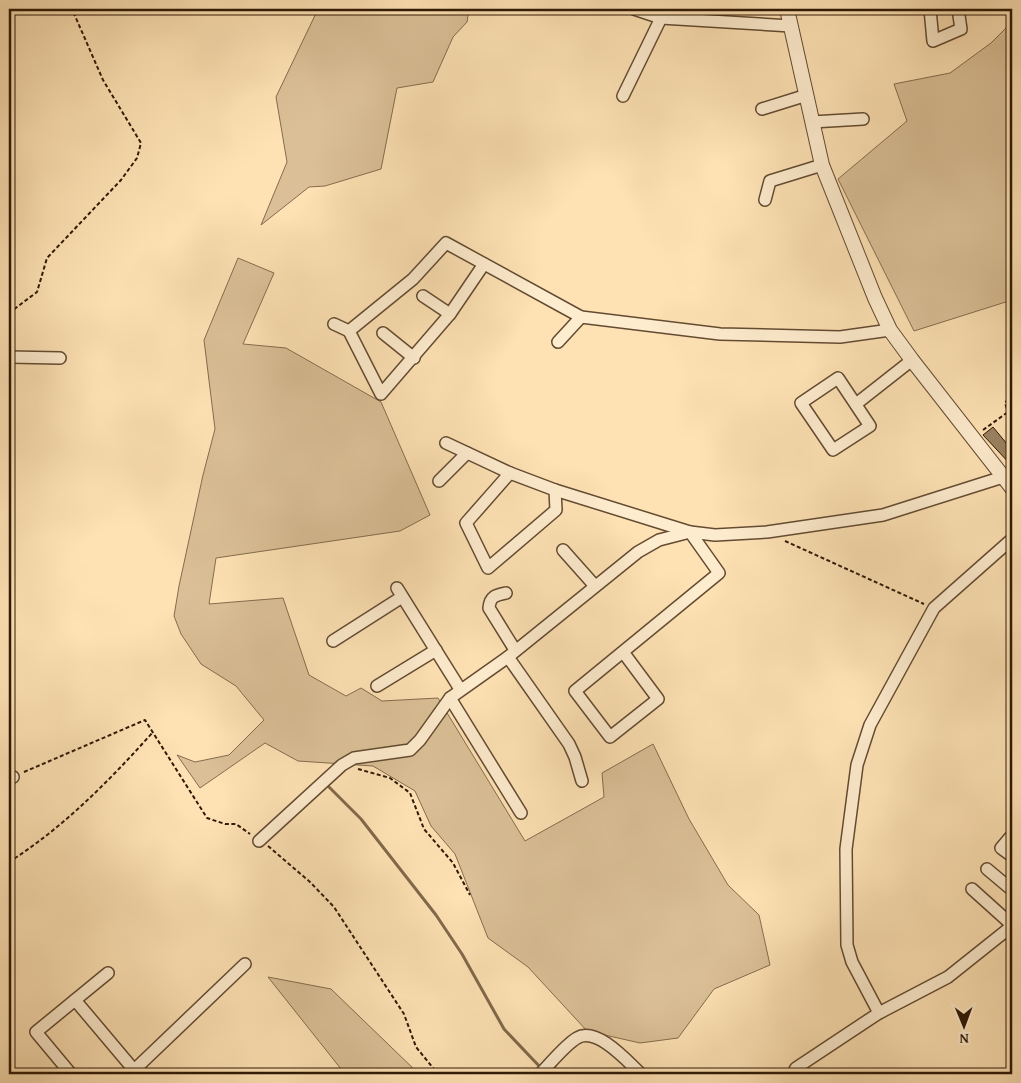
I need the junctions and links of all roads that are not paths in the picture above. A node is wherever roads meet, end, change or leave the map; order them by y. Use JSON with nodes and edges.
{"nodes":[{"id":1,"x":634,"y":9,"type":"edge"},
{"id":2,"x":787,"y":9,"type":"edge"},
{"id":3,"x":930,"y":9,"type":"edge"},
{"id":4,"x":958,"y":9,"type":"edge"},
{"id":5,"x":660,"y":18,"type":"junction"},
{"id":6,"x":791,"y":26,"type":"junction"},
{"id":7,"x":807,"y":95,"type":"junction"},
{"id":8,"x":623,"y":96,"type":"dead end"},
{"id":9,"x":762,"y":108,"type":"dead end"},
{"id":10,"x":863,"y":120,"type":"dead end"},
{"id":11,"x":812,"y":122,"type":"junction"},
{"id":12,"x":822,"y":164,"type":"junction"},
{"id":13,"x":765,"y":200,"type":"dead end"},
{"id":14,"x":484,"y":264,"type":"junction"},
{"id":15,"x":423,"y":296,"type":"dead end"},
{"id":16,"x":450,"y":314,"type":"junction"},
{"id":17,"x":581,"y":317,"type":"junction"},
{"id":18,"x":334,"y":324,"type":"dead end"},
{"id":19,"x":890,"y":330,"type":"junction"},
{"id":20,"x":350,"y":331,"type":"junction"},
{"id":21,"x":383,"y":333,"type":"dead end"},
{"id":22,"x":558,"y":342,"type":"dead end"},
{"id":23,"x":9,"y":357,"type":"edge"},
{"id":24,"x":60,"y":358,"type":"dead end"},
{"id":25,"x":414,"y":358,"type":"junction"},
{"id":26,"x":912,"y":360,"type":"junction"},
{"id":27,"x":856,"y":404,"type":"junction"},
{"id":28,"x":446,"y":444,"type":"dead end"},
{"id":29,"x":468,"y":453,"type":"junction"},
{"id":30,"x":510,"y":473,"type":"junction"},
{"id":31,"x":439,"y":481,"type":"dead end"},
{"id":32,"x":1008,"y":483,"type":"edge"},
{"id":33,"x":555,"y":490,"type":"junction"},
{"id":34,"x":690,"y":532,"type":"junction"},
{"id":35,"x":1012,"y":539,"type":"edge"},
{"id":36,"x":563,"y":550,"type":"dead end"},
{"id":37,"x":595,"y":586,"type":"junction"},
{"id":38,"x":506,"y":593,"type":"dead end"},
{"id":39,"x":333,"y":641,"type":"dead end"},
{"id":40,"x":436,"y":650,"type":"junction"},
{"id":41,"x":623,"y":652,"type":"junction"},
{"id":42,"x":511,"y":653,"type":"junction"},
{"id":43,"x":377,"y":686,"type":"dead end"},
{"id":44,"x":460,"y":689,"type":"junction"},
{"id":45,"x":450,"y":698,"type":"junction"},
{"id":46,"x":582,"y":781,"type":"dead end"},
{"id":47,"x":521,"y":813,"type":"dead end"},
{"id":48,"x":1012,"y":835,"type":"edge"},
{"id":49,"x":259,"y":841,"type":"road end"},
{"id":50,"x":1012,"y":856,"type":"edge"},
{"id":51,"x":986,"y":869,"type":"dead end"},
{"id":52,"x":972,"y":889,"type":"dead end"},
{"id":53,"x":1012,"y":890,"type":"edge"},
{"id":54,"x":1012,"y":926,"type":"edge"},
{"id":55,"x":245,"y":964,"type":"dead end"},
{"id":56,"x":108,"y":973,"type":"dead end"},
{"id":57,"x":75,"y":1000,"type":"junction"},
{"id":58,"x":879,"y":1013,"type":"junction"},
{"id":59,"x":132,"y":1072,"type":"edge"},
{"id":60,"x":71,"y":1074,"type":"edge"},
{"id":61,"x":540,"y":1074,"type":"edge"},
{"id":62,"x":642,"y":1074,"type":"edge"},
{"id":63,"x":794,"y":1074,"type":"edge"}],
"edges":[{"from":1,"to":5,"type":"street"},
{"from":2,"to":6,"type":"street"},
{"from":3,"to":4,"type":"street"},
{"from":5,"to":6,"type":"street"},
{"from":5,"to":8,"type":"street"},
{"from":6,"to":7,"type":"street"},
{"from":7,"to":9,"type":"street"},
{"from":7,"to":11,"type":"street"},
{"from":10,"to":11,"type":"street"},
{"from":11,"to":12,"type":"street"},
{"from":12,"to":13,"type":"street"},
{"from":12,"to":19,"type":"street"},
{"from":14,"to":16,"type":"street"},
{"from":14,"to":17,"type":"street"},
{"from":14,"to":20,"type":"street"},
{"from":15,"to":16,"type":"street"},
{"from":16,"to":25,"type":"street"},
{"from":17,"to":19,"type":"street"},
{"from":17,"to":22,"type":"street"},
{"from":18,"to":20,"type":"street"},
{"from":19,"to":26,"type":"street"},
{"from":20,"to":25,"type":"street"},
{"from":21,"to":25,"type":"street"},
{"from":23,"to":24,"type":"street"},
{"from":26,"to":27,"type":"street"},
{"from":26,"to":32,"type":"street"},
{"from":27,"to":27,"type":"street"},
{"from":28,"to":29,"type":"street"},
{"from":29,"to":30,"type":"street"},
{"from":29,"to":31,"type":"street"},
{"from":30,"to":33,"type":"street"},
{"from":30,"to":33,"type":"street"},
{"from":32,"to":34,"type":"street"},
{"from":33,"to":34,"type":"street"},
{"from":34,"to":37,"type":"street"},
{"from":34,"to":41,"type":"street"},
{"from":35,"to":58,"type":"street"},
{"from":36,"to":37,"type":"street"},
{"from":37,"to":42,"type":"street"},
{"from":38,"to":42,"type":"street"},
{"from":39,"to":40,"type":"street"},
{"from":40,"to":43,"type":"street"},
{"from":40,"to":44,"type":"street"},
{"from":41,"to":41,"type":"street"},
{"from":42,"to":44,"type":"street"},
{"from":42,"to":46,"type":"street"},
{"from":44,"to":45,"type":"street"},
{"from":45,"to":47,"type":"street"},
{"from":45,"to":49,"type":"street"},
{"from":48,"to":50,"type":"street"},
{"from":51,"to":53,"type":"street"},
{"from":52,"to":54,"type":"street"},
{"from":54,"to":58,"type":"street"},
{"from":55,"to":59,"type":"street"},
{"from":56,"to":57,"type":"street"},
{"from":57,"to":59,"type":"street"},
{"from":57,"to":60,"type":"street"},
{"from":58,"to":63,"type":"street"},
{"from":61,"to":62,"type":"street"}]}
